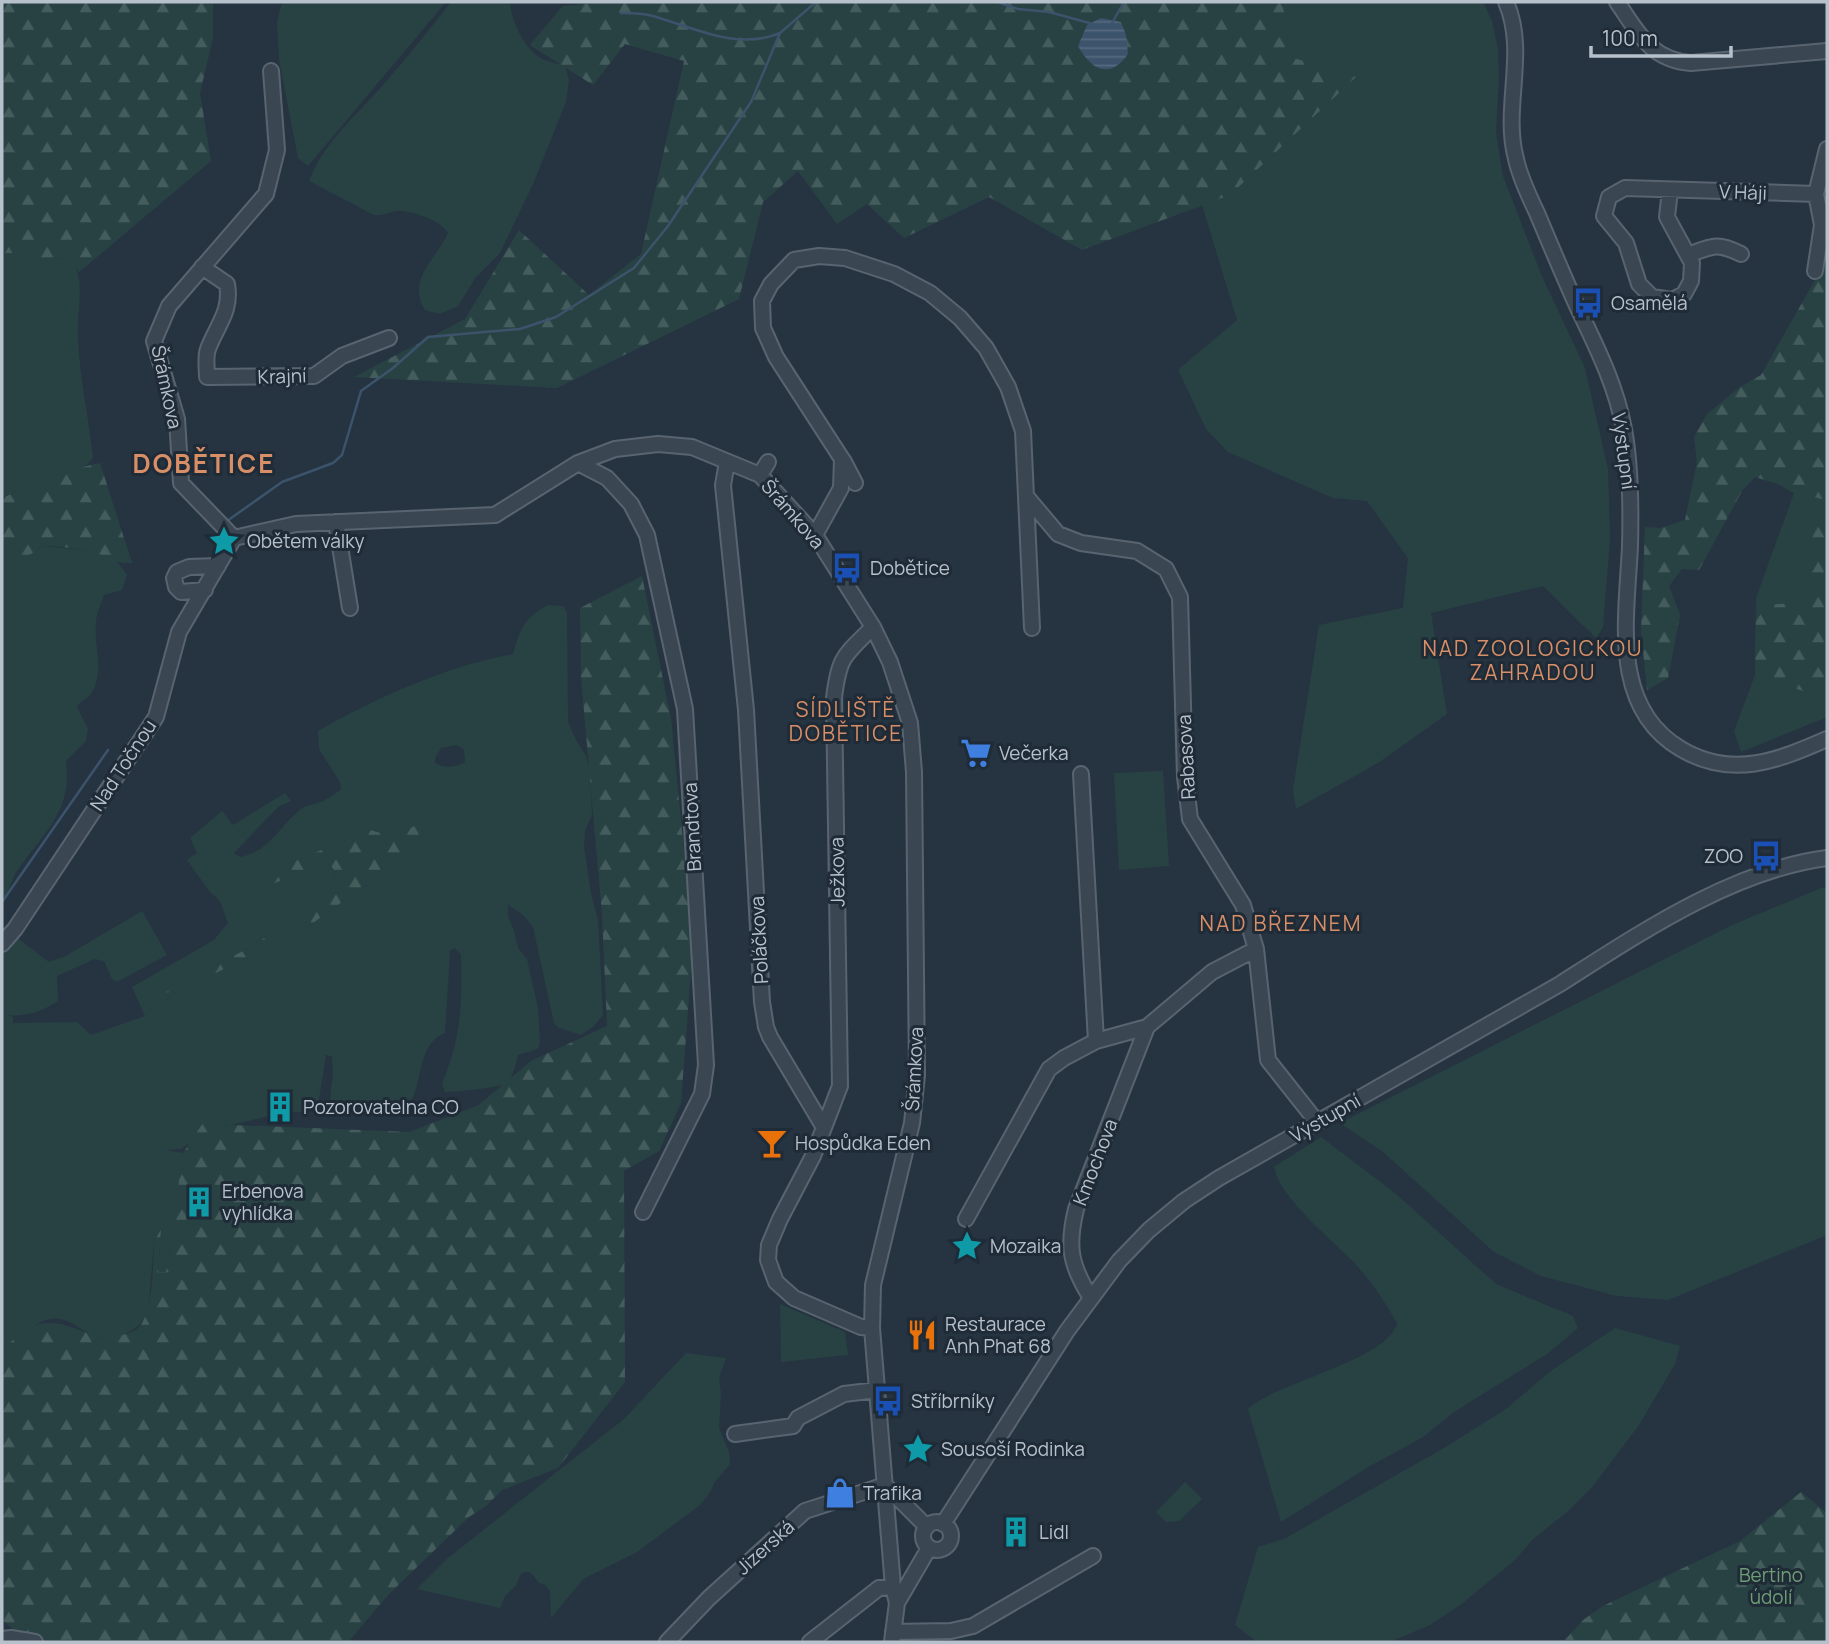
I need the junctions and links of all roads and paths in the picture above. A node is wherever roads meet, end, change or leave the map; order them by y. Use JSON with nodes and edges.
{"nodes":[{"id":1,"x":1506,"y":2,"type":"edge"},
{"id":2,"x":1617,"y":2,"type":"edge"},
{"id":3,"x":1827,"y":51,"type":"edge"},
{"id":4,"x":271,"y":71,"type":"dead end"},
{"id":5,"x":1827,"y":149,"type":"edge"},
{"id":6,"x":1670,"y":190,"type":"junction"},
{"id":7,"x":1816,"y":194,"type":"junction"},
{"id":8,"x":1741,"y":254,"type":"dead end"},
{"id":9,"x":1688,"y":255,"type":"junction"},
{"id":10,"x":202,"y":267,"type":"junction"},
{"id":11,"x":1815,"y":271,"type":"dead end"},
{"id":12,"x":389,"y":338,"type":"dead end"},
{"id":13,"x":842,"y":459,"type":"junction"},
{"id":14,"x":727,"y":461,"type":"junction"},
{"id":15,"x":768,"y":462,"type":"dead end"},
{"id":16,"x":578,"y":463,"type":"junction"},
{"id":17,"x":760,"y":475,"type":"junction"},
{"id":18,"x":855,"y":483,"type":"dead end"},
{"id":19,"x":1026,"y":496,"type":"junction"},
{"id":20,"x":336,"y":522,"type":"junction"},
{"id":21,"x":815,"y":535,"type":"junction"},
{"id":22,"x":234,"y":538,"type":"junction"},
{"id":23,"x":218,"y":566,"type":"junction"},
{"id":24,"x":205,"y":590,"type":"junction"},
{"id":25,"x":350,"y":608,"type":"dead end"},
{"id":26,"x":873,"y":627,"type":"junction"},
{"id":27,"x":1032,"y":628,"type":"dead end"},
{"id":28,"x":1827,"y":739,"type":"edge"},
{"id":29,"x":1081,"y":774,"type":"dead end"},
{"id":30,"x":1827,"y":858,"type":"edge"},
{"id":31,"x":2,"y":944,"type":"edge"},
{"id":32,"x":1256,"y":949,"type":"junction"},
{"id":33,"x":1147,"y":1027,"type":"junction"},
{"id":34,"x":1096,"y":1041,"type":"junction"},
{"id":35,"x":1317,"y":1122,"type":"junction"},
{"id":36,"x":823,"y":1126,"type":"junction"},
{"id":37,"x":643,"y":1212,"type":"dead end"},
{"id":38,"x":966,"y":1219,"type":"dead end"},
{"id":39,"x":1091,"y":1298,"type":"junction"},
{"id":40,"x":872,"y":1328,"type":"junction"},
{"id":41,"x":877,"y":1390,"type":"junction"},
{"id":42,"x":735,"y":1434,"type":"dead end"},
{"id":43,"x":885,"y":1485,"type":"junction"},
{"id":44,"x":943,"y":1524,"type":"junction"},
{"id":45,"x":927,"y":1527,"type":"junction"},
{"id":46,"x":929,"y":1548,"type":"junction"},
{"id":47,"x":1093,"y":1556,"type":"dead end"},
{"id":48,"x":893,"y":1587,"type":"junction"},
{"id":49,"x":897,"y":1603,"type":"junction"},
{"id":50,"x":893,"y":1637,"type":"edge"},
{"id":51,"x":2,"y":1639,"type":"edge"},
{"id":52,"x":35,"y":1642,"type":"edge"},
{"id":53,"x":667,"y":1642,"type":"edge"},
{"id":54,"x":810,"y":1642,"type":"edge"}],
"edges":[{"from":1,"to":28,"type":"street","name":"Výstupní"},
{"from":2,"to":3,"type":"street"},
{"from":4,"to":10,"type":"street","name":"Šrámkova"},
{"from":5,"to":7,"type":"street"},
{"from":6,"to":7,"type":"street","name":"V Háji"},
{"from":6,"to":9,"type":"street"},
{"from":6,"to":9,"type":"street","name":"V Háji"},
{"from":7,"to":11,"type":"street"},
{"from":8,"to":9,"type":"street"},
{"from":10,"to":12,"type":"street","name":"Krajní"},
{"from":10,"to":22,"type":"street","name":"Šrámkova"},
{"from":13,"to":18,"type":"street"},
{"from":13,"to":19,"type":"street"},
{"from":13,"to":21,"type":"street"},
{"from":14,"to":16,"type":"street","name":"Šrámkova"},
{"from":14,"to":17,"type":"street","name":"Šrámkova"},
{"from":14,"to":36,"type":"street","name":"Poláčkova"},
{"from":15,"to":17,"type":"street"},
{"from":16,"to":20,"type":"street","name":"Šrámkova"},
{"from":16,"to":37,"type":"street","name":"Brandtova"},
{"from":17,"to":21,"type":"street","name":"Šrámkova"},
{"from":19,"to":27,"type":"street"},
{"from":19,"to":32,"type":"street","name":"Rabasova"},
{"from":20,"to":22,"type":"street","name":"Šrámkova"},
{"from":20,"to":25,"type":"street"},
{"from":21,"to":26,"type":"street","name":"Šrámkova"},
{"from":22,"to":23,"type":"street","name":"Nad Točnou"},
{"from":23,"to":24,"type":"street","name":"Nad Točnou"},
{"from":23,"to":24,"type":"street"},
{"from":24,"to":31,"type":"street","name":"Nad Točnou"},
{"from":26,"to":36,"type":"street","name":"Ježkova"},
{"from":26,"to":40,"type":"street","name":"Šrámkova"},
{"from":29,"to":34,"type":"street"},
{"from":30,"to":35,"type":"street","name":"Výstupní"},
{"from":32,"to":33,"type":"street","name":"Kmochova"},
{"from":32,"to":35,"type":"street","name":"Rabasova"},
{"from":33,"to":34,"type":"street","name":"Kmochova"},
{"from":33,"to":39,"type":"street","name":"Kmochova"},
{"from":34,"to":38,"type":"street","name":"Kmochova"},
{"from":35,"to":39,"type":"street","name":"Výstupní"},
{"from":36,"to":40,"type":"street"},
{"from":39,"to":44,"type":"street","name":"Výstupní"},
{"from":40,"to":41,"type":"street","name":"Šrámkova"},
{"from":41,"to":42,"type":"street"},
{"from":41,"to":43,"type":"street","name":"Šrámkova"},
{"from":43,"to":45,"type":"street"},
{"from":43,"to":48,"type":"street","name":"Šrámkova"},
{"from":43,"to":53,"type":"street","name":"Jizerská"},
{"from":44,"to":45,"type":"street"},
{"from":44,"to":46,"type":"street"},
{"from":45,"to":46,"type":"street"},
{"from":46,"to":49,"type":"street"},
{"from":47,"to":50,"type":"street"},
{"from":48,"to":49,"type":"street","name":"Šrámkova"},
{"from":48,"to":54,"type":"street"},
{"from":49,"to":50,"type":"street"},
{"from":51,"to":52,"type":"street"}]}
